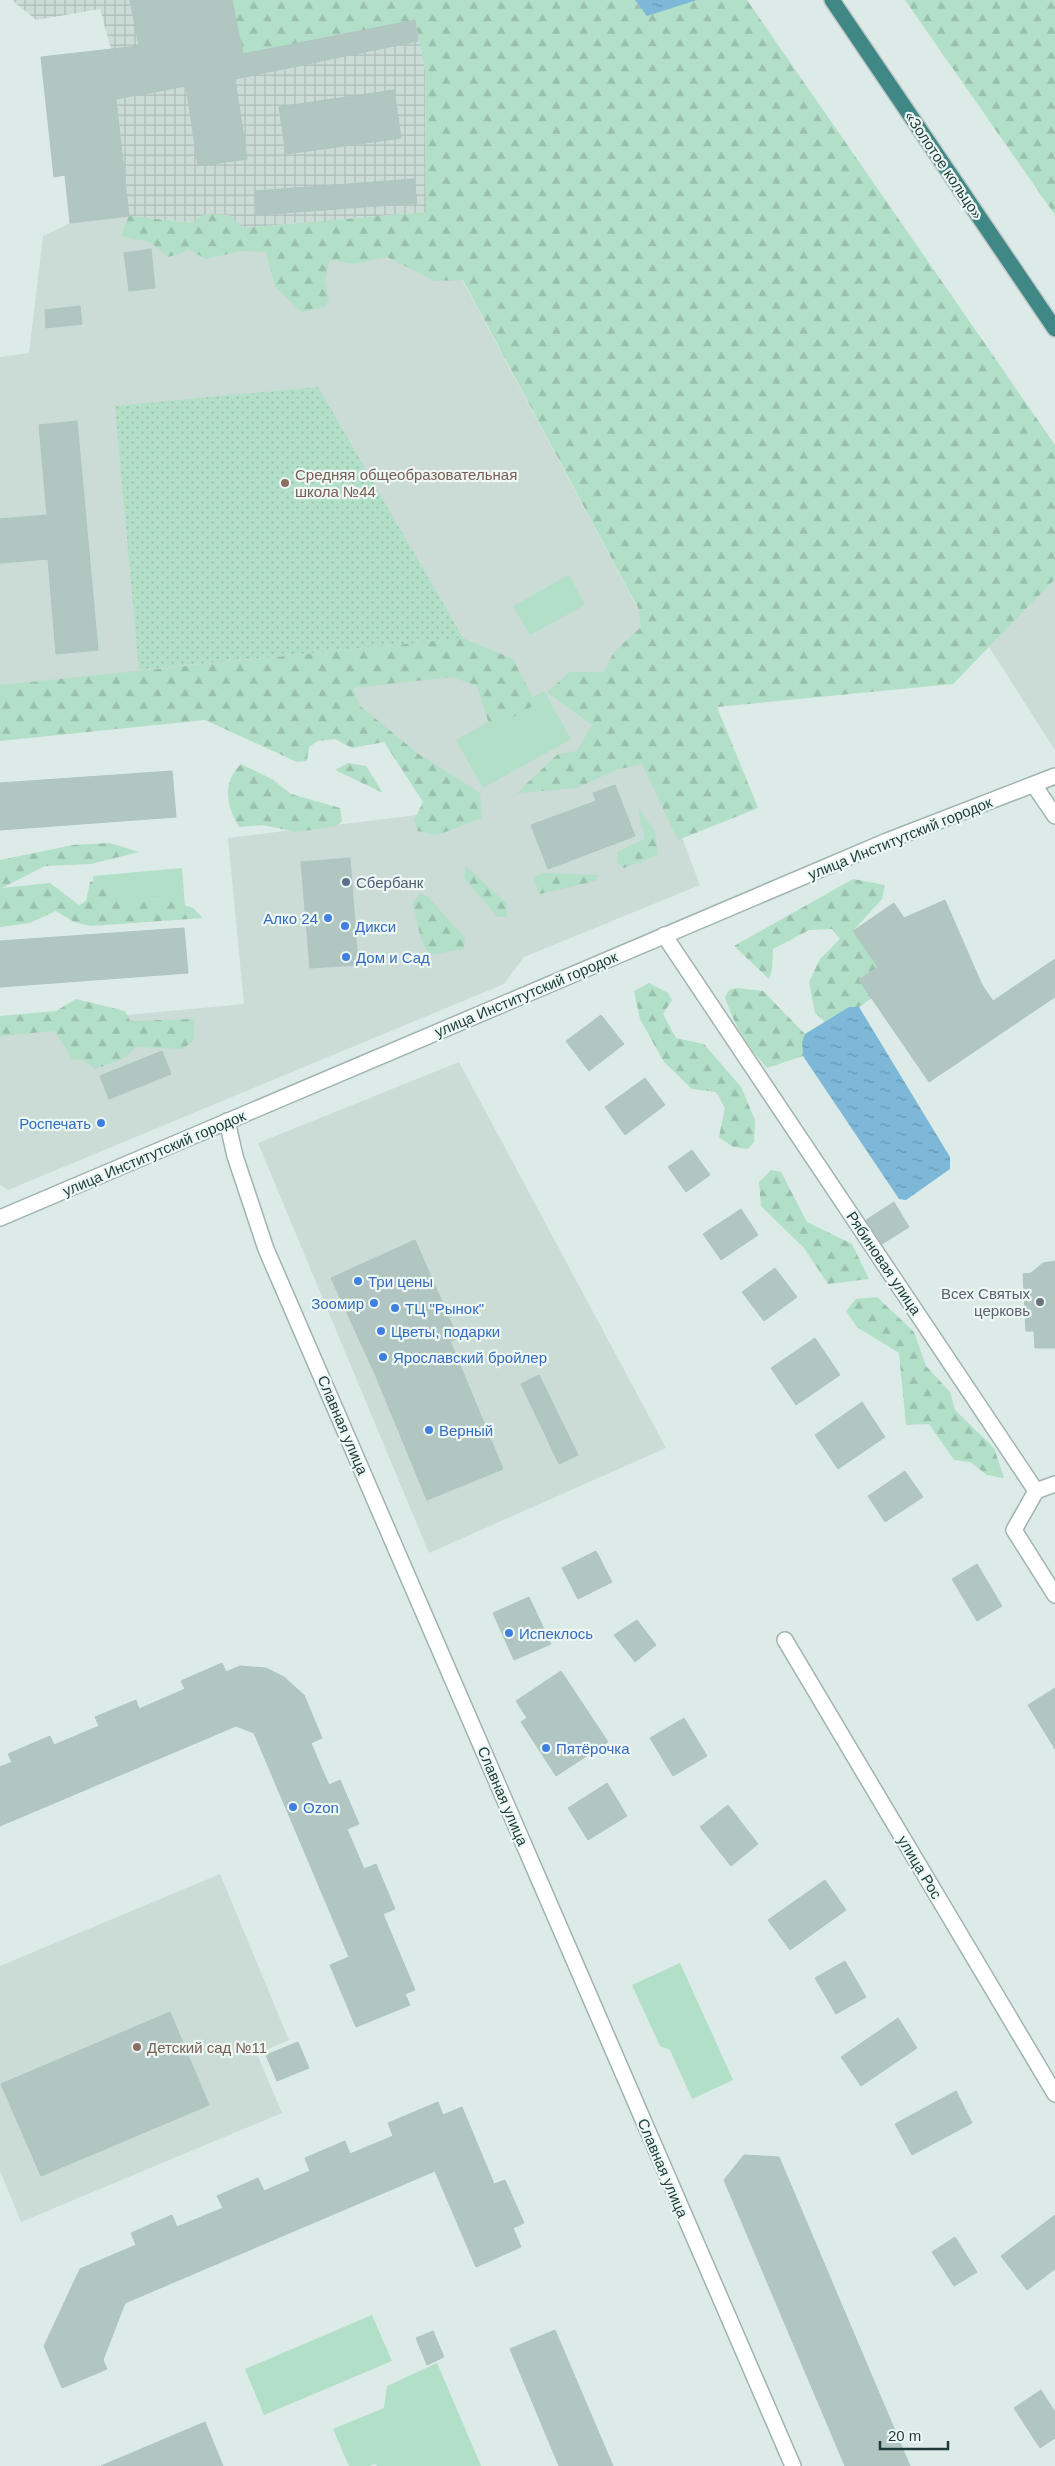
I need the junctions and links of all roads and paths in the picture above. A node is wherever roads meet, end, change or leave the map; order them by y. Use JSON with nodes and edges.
{"nodes":[{"id":1,"x":832,"y":0,"type":"edge"},
{"id":2,"x":1055,"y":329,"type":"edge"},
{"id":3,"x":1055,"y":776,"type":"edge"},
{"id":4,"x":1034,"y":784,"type":"junction"},
{"id":5,"x":1055,"y":816,"type":"edge"},
{"id":6,"x":664,"y":935,"type":"junction"},
{"id":7,"x":227,"y":1122,"type":"junction"},
{"id":8,"x":0,"y":1218,"type":"edge"},
{"id":9,"x":1055,"y":1484,"type":"edge"},
{"id":10,"x":1036,"y":1491,"type":"junction"},
{"id":11,"x":1055,"y":1595,"type":"edge"},
{"id":12,"x":785,"y":1640,"type":"dead end"},
{"id":13,"x":1055,"y":2094,"type":"edge"},
{"id":14,"x":793,"y":2466,"type":"edge"}],
"edges":[{"from":1,"to":2,"type":"highway","name":"«Золотое кольцо»"},
{"from":3,"to":4,"type":"street","name":"улица Институтский городок"},
{"from":4,"to":5,"type":"street"},
{"from":4,"to":6,"type":"street","name":"улица Институтский городок"},
{"from":6,"to":7,"type":"street","name":"улица Институтский городок"},
{"from":6,"to":10,"type":"street","name":"Рябиновая улица"},
{"from":7,"to":8,"type":"street","name":"улица Институтский городок"},
{"from":7,"to":14,"type":"street","name":"Славная улица"},
{"from":9,"to":10,"type":"street"},
{"from":10,"to":11,"type":"street"},
{"from":12,"to":13,"type":"street","name":"улица Рос"}]}
